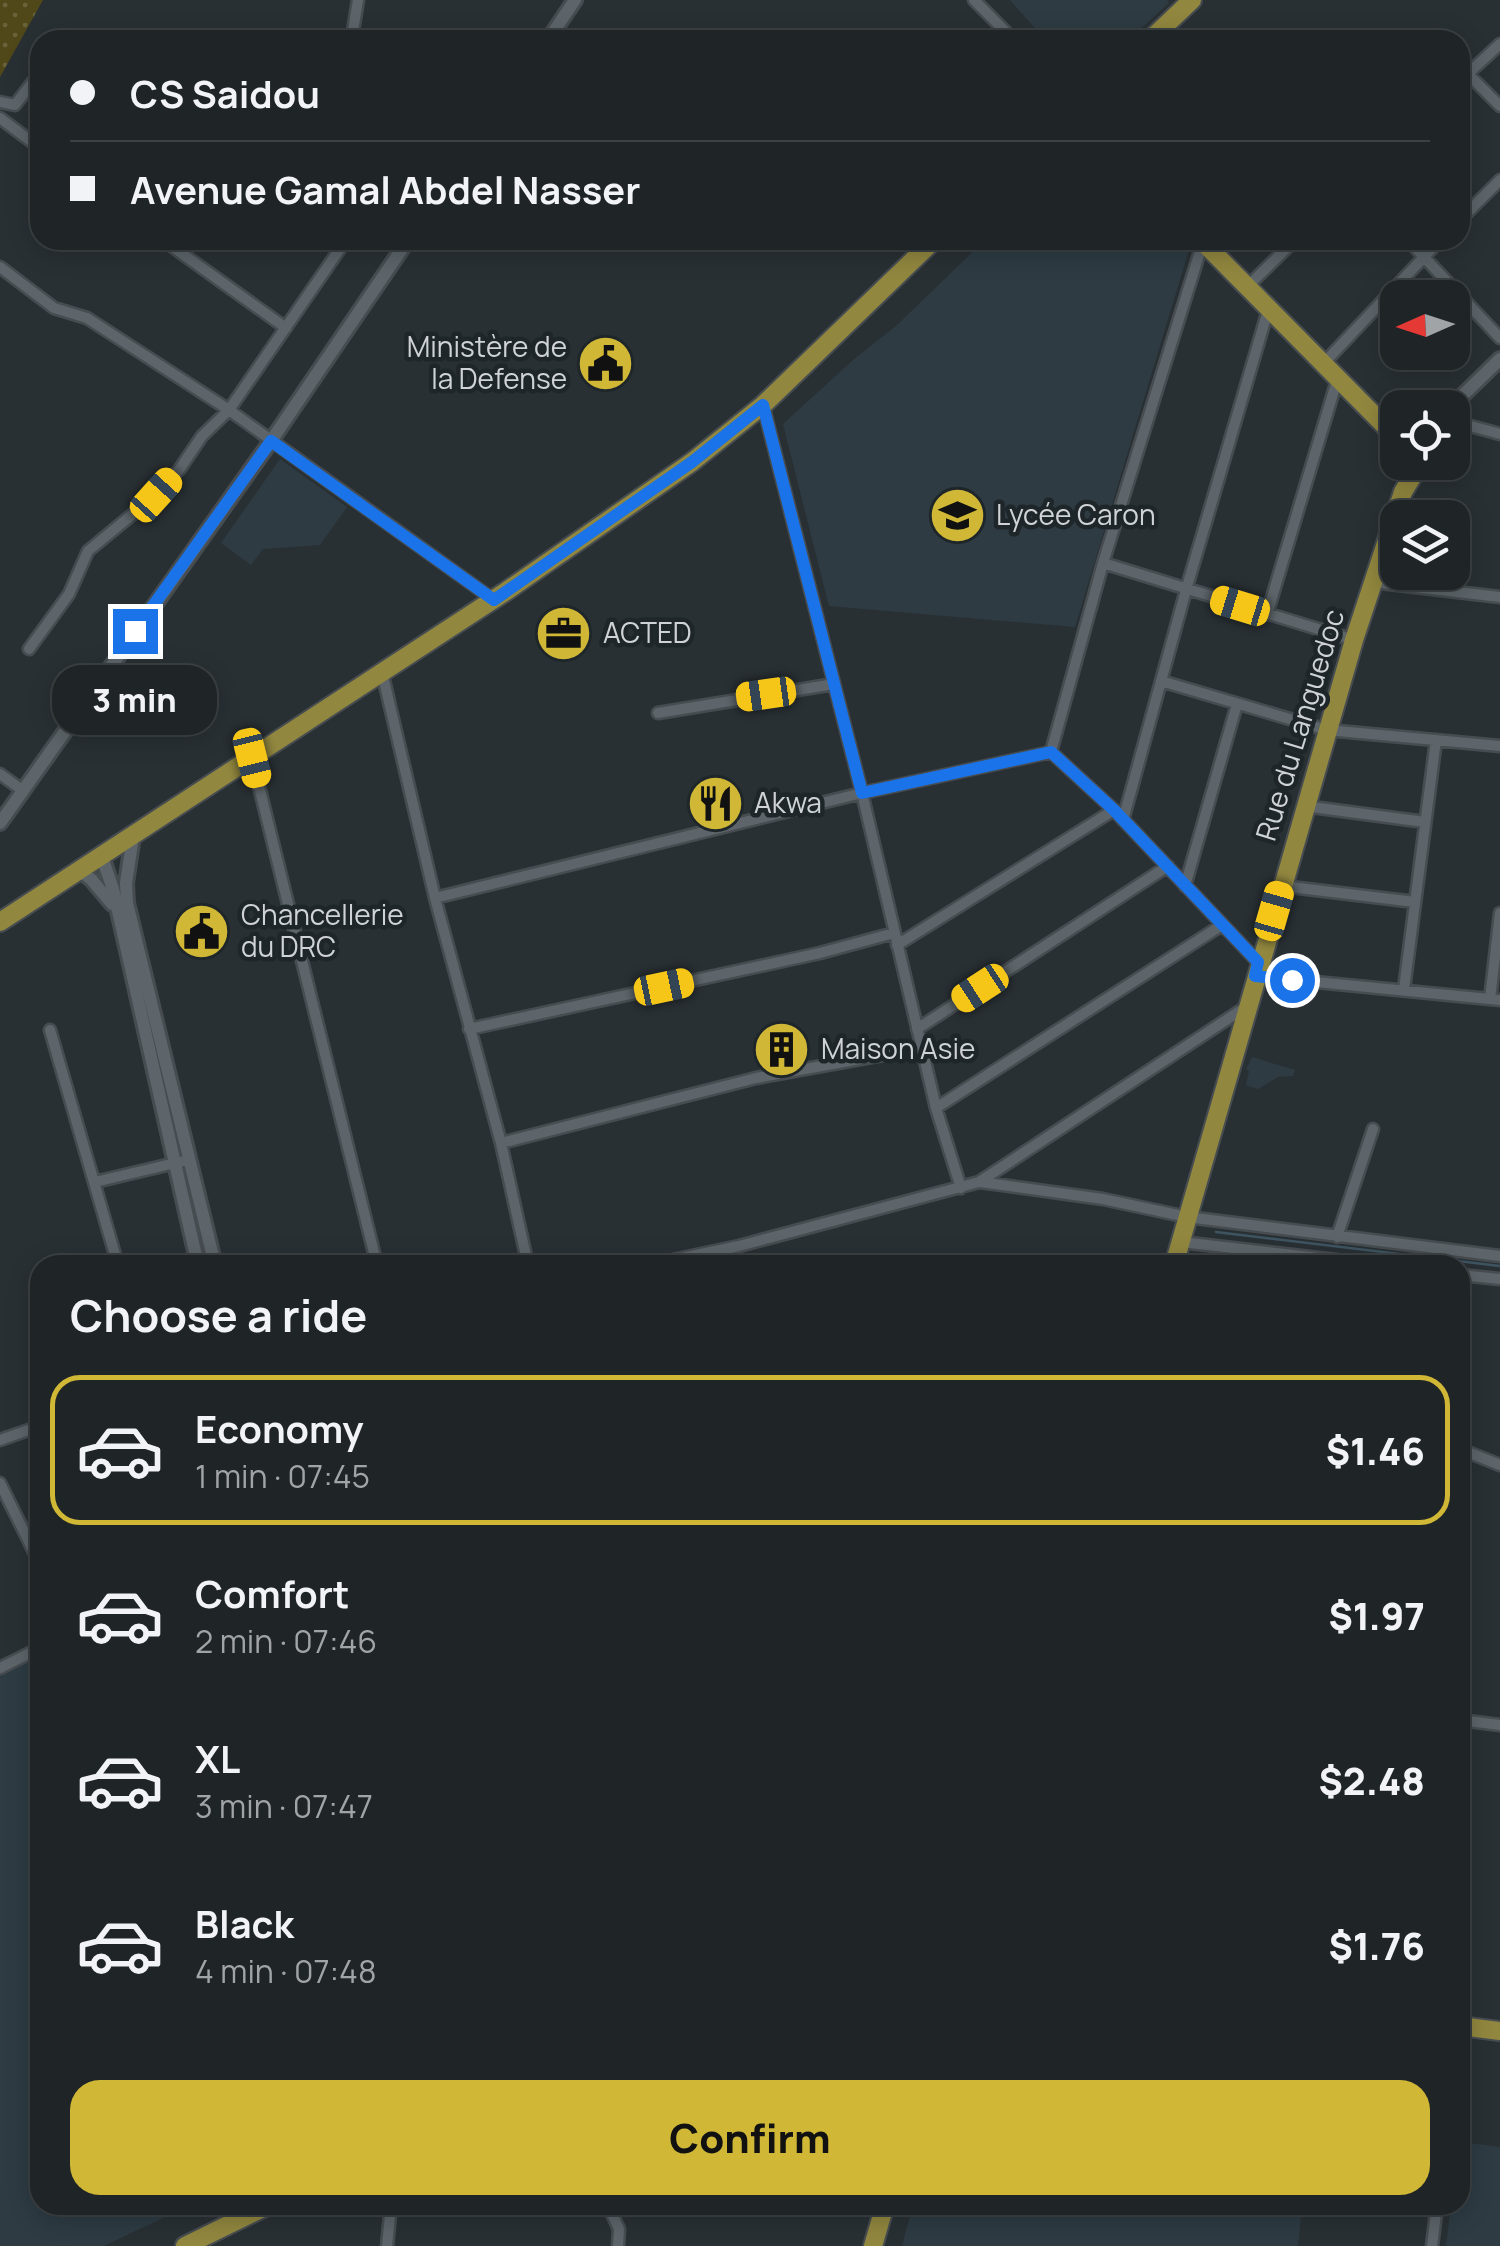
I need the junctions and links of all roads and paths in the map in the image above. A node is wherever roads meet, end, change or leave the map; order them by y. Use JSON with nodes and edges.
{"nodes":[{"id":1,"x":358,"y":0,"type":"edge"},
{"id":2,"x":576,"y":0,"type":"edge"},
{"id":3,"x":974,"y":0,"type":"edge"},
{"id":4,"x":1185,"y":2,"type":"edge"},
{"id":5,"x":353,"y":30,"type":"edge"},
{"id":6,"x":555,"y":30,"type":"edge"},
{"id":7,"x":1004,"y":30,"type":"edge"},
{"id":8,"x":1159,"y":30,"type":"edge"},
{"id":9,"x":1500,"y":44,"type":"edge"},
{"id":10,"x":1470,"y":72,"type":"edge"},
{"id":11,"x":1470,"y":83,"type":"edge"},
{"id":12,"x":30,"y":86,"type":"edge"},
{"id":13,"x":0,"y":102,"type":"edge"},
{"id":14,"x":1500,"y":106,"type":"edge"},
{"id":15,"x":0,"y":118,"type":"edge"},
{"id":16,"x":30,"y":140,"type":"edge"},
{"id":17,"x":1500,"y":180,"type":"edge"},
{"id":18,"x":1470,"y":210,"type":"edge"},
{"id":19,"x":177,"y":250,"type":"edge"},
{"id":20,"x":339,"y":250,"type":"edge"},
{"id":21,"x":401,"y":250,"type":"edge"},
{"id":22,"x":924,"y":250,"type":"edge"},
{"id":23,"x":1199,"y":250,"type":"edge"},
{"id":24,"x":1211,"y":250,"type":"edge"},
{"id":25,"x":1285,"y":250,"type":"edge"},
{"id":26,"x":1417,"y":250,"type":"edge"},
{"id":27,"x":1430,"y":250,"type":"edge"},
{"id":28,"x":1423,"y":257,"type":"junction"},
{"id":29,"x":0,"y":268,"type":"edge"},
{"id":30,"x":1248,"y":286,"type":"junction"},
{"id":31,"x":1269,"y":306,"type":"junction"},
{"id":32,"x":286,"y":328,"type":"junction"},
{"id":33,"x":1500,"y":338,"type":"edge"},
{"id":34,"x":1500,"y":359,"type":"edge"},
{"id":35,"x":1331,"y":370,"type":"junction"},
{"id":36,"x":1468,"y":390,"type":"edge"},
{"id":37,"x":763,"y":405,"type":"junction"},
{"id":38,"x":228,"y":410,"type":"junction"},
{"id":39,"x":1380,"y":417,"type":"edge"},
{"id":40,"x":1470,"y":425,"type":"edge"},
{"id":41,"x":1500,"y":434,"type":"edge"},
{"id":42,"x":271,"y":441,"type":"junction"},
{"id":43,"x":1403,"y":480,"type":"edge"},
{"id":44,"x":1410,"y":480,"type":"edge"},
{"id":45,"x":1404,"y":492,"type":"junction"},
{"id":46,"x":1102,"y":563,"type":"junction"},
{"id":47,"x":1372,"y":582,"type":"junction"},
{"id":48,"x":1186,"y":590,"type":"junction"},
{"id":49,"x":1500,"y":597,"type":"edge"},
{"id":50,"x":494,"y":600,"type":"junction"},
{"id":51,"x":1267,"y":614,"type":"junction"},
{"id":52,"x":1354,"y":640,"type":"junction"},
{"id":53,"x":28,"y":650,"type":"dead end"},
{"id":54,"x":382,"y":672,"type":"junction"},
{"id":55,"x":1161,"y":680,"type":"junction"},
{"id":56,"x":834,"y":684,"type":"junction"},
{"id":57,"x":1237,"y":704,"type":"junction"},
{"id":58,"x":658,"y":713,"type":"dead end"},
{"id":59,"x":1327,"y":730,"type":"junction"},
{"id":60,"x":1436,"y":740,"type":"junction"},
{"id":61,"x":1500,"y":746,"type":"edge"},
{"id":62,"x":1051,"y":752,"type":"junction"},
{"id":63,"x":252,"y":758,"type":"junction"},
{"id":64,"x":0,"y":774,"type":"edge"},
{"id":65,"x":22,"y":790,"type":"junction"},
{"id":66,"x":862,"y":793,"type":"junction"},
{"id":67,"x":1304,"y":806,"type":"junction"},
{"id":68,"x":1114,"y":810,"type":"junction"},
{"id":69,"x":1124,"y":820,"type":"junction"},
{"id":70,"x":1426,"y":822,"type":"junction"},
{"id":71,"x":0,"y":823,"type":"edge"},
{"id":72,"x":132,"y":837,"type":"junction"},
{"id":73,"x":102,"y":857,"type":"junction"},
{"id":74,"x":1168,"y":866,"type":"junction"},
{"id":75,"x":80,"y":871,"type":"junction"},
{"id":76,"x":1185,"y":886,"type":"junction"},
{"id":77,"x":1281,"y":886,"type":"junction"},
{"id":78,"x":435,"y":898,"type":"junction"},
{"id":79,"x":1416,"y":902,"type":"junction"},
{"id":80,"x":116,"y":910,"type":"junction"},
{"id":81,"x":1500,"y":913,"type":"edge"},
{"id":82,"x":0,"y":922,"type":"edge"},
{"id":83,"x":1222,"y":924,"type":"junction"},
{"id":84,"x":896,"y":939,"type":"junction"},
{"id":85,"x":1257,"y":969,"type":"junction"},
{"id":86,"x":1404,"y":989,"type":"junction"},
{"id":87,"x":1495,"y":1000,"type":"edge"},
{"id":88,"x":1246,"y":1006,"type":"junction"},
{"id":89,"x":469,"y":1029,"type":"junction"},
{"id":90,"x":918,"y":1029,"type":"junction"},
{"id":91,"x":50,"y":1030,"type":"dead end"},
{"id":92,"x":921,"y":1048,"type":"junction"},
{"id":93,"x":936,"y":1108,"type":"junction"},
{"id":94,"x":1372,"y":1129,"type":"dead end"},
{"id":95,"x":501,"y":1143,"type":"junction"},
{"id":96,"x":180,"y":1162,"type":"junction"},
{"id":97,"x":95,"y":1182,"type":"junction"},
{"id":98,"x":979,"y":1182,"type":"junction"},
{"id":99,"x":961,"y":1188,"type":"junction"},
{"id":100,"x":1187,"y":1216,"type":"junction"},
{"id":101,"x":1337,"y":1236,"type":"junction"},
{"id":102,"x":1181,"y":1242,"type":"junction"},
{"id":103,"x":115,"y":1255,"type":"edge"},
{"id":104,"x":196,"y":1255,"type":"edge"},
{"id":105,"x":212,"y":1255,"type":"edge"},
{"id":106,"x":375,"y":1255,"type":"edge"},
{"id":107,"x":526,"y":1255,"type":"edge"},
{"id":108,"x":697,"y":1255,"type":"edge"},
{"id":109,"x":1177,"y":1255,"type":"edge"},
{"id":110,"x":1293,"y":1255,"type":"edge"},
{"id":111,"x":1500,"y":1256,"type":"edge"},
{"id":112,"x":1470,"y":1275,"type":"edge"},
{"id":113,"x":1500,"y":1279,"type":"edge"},
{"id":114,"x":30,"y":1430,"type":"edge"},
{"id":115,"x":0,"y":1440,"type":"edge"},
{"id":116,"x":1470,"y":1453,"type":"edge"},
{"id":117,"x":1500,"y":1465,"type":"edge"},
{"id":118,"x":0,"y":1484,"type":"edge"},
{"id":119,"x":30,"y":1544,"type":"edge"},
{"id":120,"x":30,"y":1653,"type":"edge"},
{"id":121,"x":0,"y":1668,"type":"edge"},
{"id":122,"x":1470,"y":1721,"type":"edge"},
{"id":123,"x":1500,"y":1725,"type":"edge"},
{"id":124,"x":1470,"y":2027,"type":"edge"},
{"id":125,"x":1500,"y":2031,"type":"edge"},
{"id":126,"x":249,"y":2215,"type":"edge"},
{"id":127,"x":390,"y":2215,"type":"edge"},
{"id":128,"x":613,"y":2215,"type":"edge"},
{"id":129,"x":882,"y":2215,"type":"edge"},
{"id":130,"x":1436,"y":2215,"type":"edge"},
{"id":131,"x":185,"y":2246,"type":"edge"},
{"id":132,"x":387,"y":2246,"type":"edge"},
{"id":133,"x":618,"y":2246,"type":"edge"},
{"id":134,"x":873,"y":2246,"type":"edge"},
{"id":135,"x":1432,"y":2246,"type":"edge"}],
"edges":[{"from":1,"to":5,"type":"street"},
{"from":2,"to":6,"type":"street"},
{"from":3,"to":7,"type":"street"},
{"from":4,"to":8,"type":"main road"},
{"from":9,"to":10,"type":"street"},
{"from":11,"to":14,"type":"street"},
{"from":12,"to":13,"type":"street"},
{"from":15,"to":16,"type":"street"},
{"from":17,"to":18,"type":"street"},
{"from":19,"to":32,"type":"street"},
{"from":20,"to":32,"type":"street"},
{"from":21,"to":42,"type":"street"},
{"from":22,"to":37,"type":"main road"},
{"from":23,"to":46,"type":"street"},
{"from":24,"to":30,"type":"main road"},
{"from":25,"to":30,"type":"street"},
{"from":26,"to":28,"type":"street"},
{"from":27,"to":28,"type":"street"},
{"from":28,"to":33,"type":"street"},
{"from":28,"to":35,"type":"street"},
{"from":29,"to":38,"type":"street"},
{"from":30,"to":31,"type":"main road"},
{"from":31,"to":35,"type":"main road"},
{"from":31,"to":48,"type":"street"},
{"from":32,"to":38,"type":"street"},
{"from":34,"to":36,"type":"street"},
{"from":35,"to":39,"type":"main road"},
{"from":35,"to":51,"type":"street"},
{"from":37,"to":50,"type":"main road"},
{"from":37,"to":56,"type":"street"},
{"from":38,"to":42,"type":"street"},
{"from":38,"to":53,"type":"street"},
{"from":40,"to":41,"type":"street"},
{"from":42,"to":50,"type":"street"},
{"from":42,"to":65,"type":"street"},
{"from":43,"to":45,"type":"main road"},
{"from":44,"to":45,"type":"main road","name":"Rue du Languedoc"},
{"from":45,"to":47,"type":"main road","name":"Rue du Languedoc"},
{"from":46,"to":48,"type":"street"},
{"from":46,"to":62,"type":"street"},
{"from":47,"to":49,"type":"street"},
{"from":47,"to":52,"type":"main road","name":"Rue du Languedoc"},
{"from":48,"to":51,"type":"street"},
{"from":48,"to":55,"type":"street"},
{"from":50,"to":54,"type":"main road"},
{"from":51,"to":52,"type":"street"},
{"from":52,"to":59,"type":"main road","name":"Rue du Languedoc"},
{"from":54,"to":63,"type":"main road"},
{"from":54,"to":78,"type":"street"},
{"from":55,"to":57,"type":"street"},
{"from":55,"to":69,"type":"street"},
{"from":56,"to":58,"type":"street"},
{"from":56,"to":66,"type":"street"},
{"from":57,"to":59,"type":"street"},
{"from":57,"to":76,"type":"street"},
{"from":59,"to":60,"type":"street"},
{"from":59,"to":67,"type":"main road","name":"Rue du Languedoc"},
{"from":60,"to":61,"type":"street"},
{"from":60,"to":70,"type":"street"},
{"from":62,"to":66,"type":"street"},
{"from":62,"to":68,"type":"street"},
{"from":63,"to":72,"type":"main road"},
{"from":63,"to":106,"type":"street"},
{"from":64,"to":65,"type":"street"},
{"from":65,"to":71,"type":"street"},
{"from":66,"to":78,"type":"street"},
{"from":66,"to":84,"type":"street"},
{"from":67,"to":70,"type":"street"},
{"from":67,"to":77,"type":"main road","name":"Rue du Languedoc"},
{"from":68,"to":69,"type":"street"},
{"from":68,"to":84,"type":"street"},
{"from":69,"to":74,"type":"street"},
{"from":70,"to":79,"type":"street"},
{"from":72,"to":73,"type":"main road"},
{"from":72,"to":96,"type":"street"},
{"from":73,"to":75,"type":"main road"},
{"from":73,"to":80,"type":"street"},
{"from":74,"to":76,"type":"street"},
{"from":74,"to":90,"type":"street"},
{"from":75,"to":80,"type":"street"},
{"from":75,"to":82,"type":"main road"},
{"from":76,"to":83,"type":"street"},
{"from":77,"to":79,"type":"street"},
{"from":77,"to":85,"type":"main road","name":"Rue du Languedoc"},
{"from":78,"to":89,"type":"street"},
{"from":79,"to":86,"type":"street"},
{"from":80,"to":96,"type":"street"},
{"from":81,"to":87,"type":"street"},
{"from":83,"to":85,"type":"street"},
{"from":83,"to":93,"type":"street"},
{"from":84,"to":89,"type":"street"},
{"from":84,"to":90,"type":"street"},
{"from":85,"to":86,"type":"street"},
{"from":85,"to":88,"type":"main road","name":"Rue du Languedoc"},
{"from":86,"to":87,"type":"street"},
{"from":88,"to":98,"type":"street"},
{"from":88,"to":100,"type":"main road","name":"Rue du Languedoc"},
{"from":89,"to":95,"type":"street"},
{"from":90,"to":92,"type":"street"},
{"from":91,"to":97,"type":"street"},
{"from":92,"to":93,"type":"street"},
{"from":92,"to":95,"type":"street"},
{"from":93,"to":99,"type":"street"},
{"from":94,"to":101,"type":"street"},
{"from":95,"to":107,"type":"street"},
{"from":96,"to":97,"type":"street"},
{"from":96,"to":104,"type":"street"},
{"from":96,"to":105,"type":"street"},
{"from":97,"to":103,"type":"street"},
{"from":98,"to":99,"type":"street"},
{"from":98,"to":100,"type":"street"},
{"from":99,"to":108,"type":"street"},
{"from":100,"to":101,"type":"street"},
{"from":100,"to":102,"type":"main road","name":"Rue du Languedoc"},
{"from":101,"to":111,"type":"street"},
{"from":102,"to":109,"type":"main road","name":"Rue du Languedoc"},
{"from":102,"to":110,"type":"street"},
{"from":112,"to":113,"type":"street"},
{"from":114,"to":115,"type":"street"},
{"from":116,"to":117,"type":"street"},
{"from":118,"to":119,"type":"street"},
{"from":120,"to":121,"type":"street"},
{"from":122,"to":123,"type":"street"},
{"from":124,"to":125,"type":"main road"},
{"from":126,"to":131,"type":"main road"},
{"from":127,"to":132,"type":"street"},
{"from":128,"to":133,"type":"street"},
{"from":129,"to":134,"type":"main road"},
{"from":130,"to":135,"type":"street"}]}
